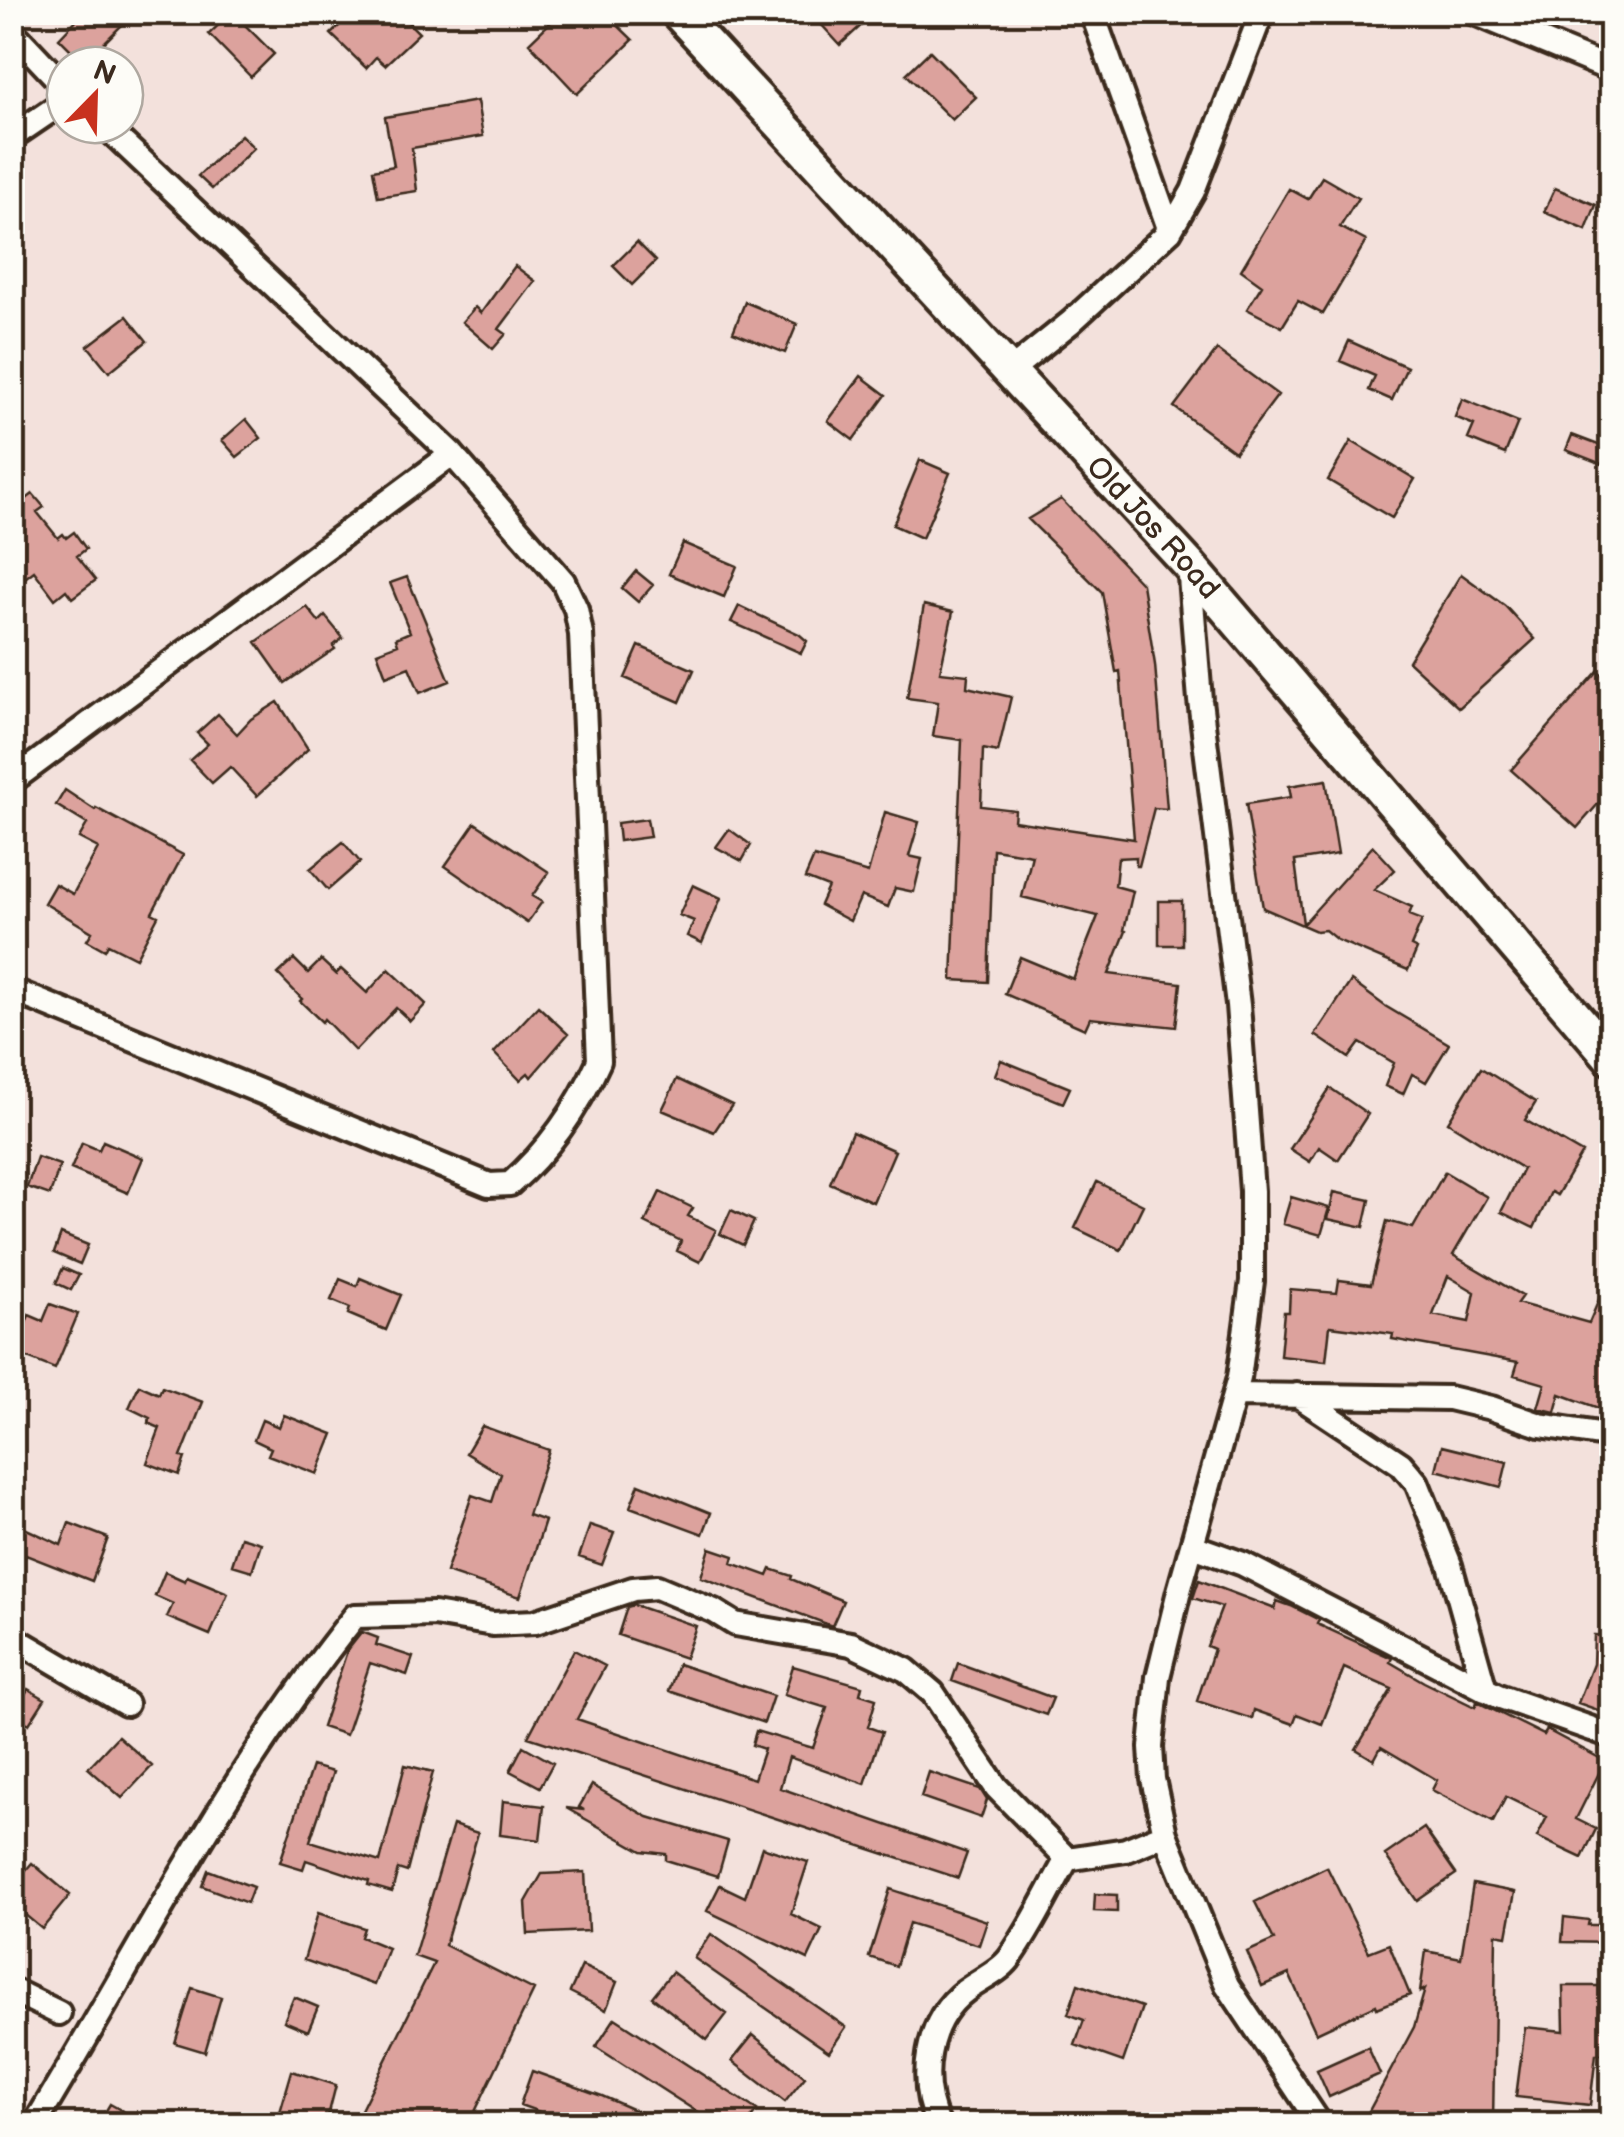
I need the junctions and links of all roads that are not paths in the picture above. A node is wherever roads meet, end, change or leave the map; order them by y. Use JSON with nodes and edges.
{"nodes":[{"id":1,"x":677,"y":12,"type":"edge"},
{"id":2,"x":1092,"y":12,"type":"edge"},
{"id":3,"x":1262,"y":12,"type":"edge"},
{"id":4,"x":1472,"y":12,"type":"edge"},
{"id":5,"x":12,"y":31,"type":"edge"},
{"id":6,"x":45,"y":66,"type":"edge"},
{"id":7,"x":1612,"y":70,"type":"edge"},
{"id":8,"x":45,"y":115,"type":"edge"},
{"id":9,"x":12,"y":137,"type":"edge"},
{"id":10,"x":125,"y":145,"type":"edge"},
{"id":11,"x":1170,"y":232,"type":"junction"},
{"id":12,"x":1010,"y":371,"type":"junction"},
{"id":13,"x":452,"y":454,"type":"junction"},
{"id":14,"x":1189,"y":565,"type":"junction"},
{"id":15,"x":12,"y":781,"type":"edge"},
{"id":16,"x":12,"y":990,"type":"edge"},
{"id":17,"x":1612,"y":1059,"type":"edge"},
{"id":18,"x":1235,"y":1395,"type":"junction"},
{"id":19,"x":1297,"y":1395,"type":"junction"},
{"id":20,"x":1612,"y":1436,"type":"edge"},
{"id":21,"x":1193,"y":1546,"type":"junction"},
{"id":22,"x":12,"y":1637,"type":"edge"},
{"id":23,"x":1485,"y":1690,"type":"junction"},
{"id":24,"x":126,"y":1704,"type":"dead end"},
{"id":25,"x":1612,"y":1736,"type":"edge"},
{"id":26,"x":1165,"y":1834,"type":"junction"},
{"id":27,"x":1067,"y":1859,"type":"junction"},
{"id":28,"x":12,"y":1990,"type":"edge"},
{"id":29,"x":59,"y":2012,"type":"dead end"},
{"id":30,"x":35,"y":2124,"type":"edge"},
{"id":31,"x":938,"y":2124,"type":"edge"},
{"id":32,"x":1320,"y":2124,"type":"edge"}],
"edges":[{"from":1,"to":12,"type":"main road","name":"Old Jos Road"},
{"from":2,"to":11,"type":"street"},
{"from":3,"to":11,"type":"street"},
{"from":4,"to":7,"type":"street"},
{"from":5,"to":6,"type":"street"},
{"from":8,"to":9,"type":"street"},
{"from":10,"to":13,"type":"street"},
{"from":11,"to":12,"type":"street"},
{"from":12,"to":14,"type":"main road","name":"Old Jos Road"},
{"from":13,"to":15,"type":"street"},
{"from":13,"to":16,"type":"street"},
{"from":14,"to":17,"type":"main road","name":"Old Jos Road"},
{"from":14,"to":18,"type":"street"},
{"from":18,"to":19,"type":"street"},
{"from":18,"to":21,"type":"street"},
{"from":19,"to":20,"type":"street"},
{"from":19,"to":23,"type":"street"},
{"from":21,"to":23,"type":"street"},
{"from":21,"to":26,"type":"street"},
{"from":22,"to":24,"type":"street"},
{"from":23,"to":25,"type":"street"},
{"from":26,"to":27,"type":"street"},
{"from":26,"to":32,"type":"street"},
{"from":27,"to":30,"type":"street"},
{"from":27,"to":31,"type":"street"},
{"from":28,"to":29,"type":"street"}]}
